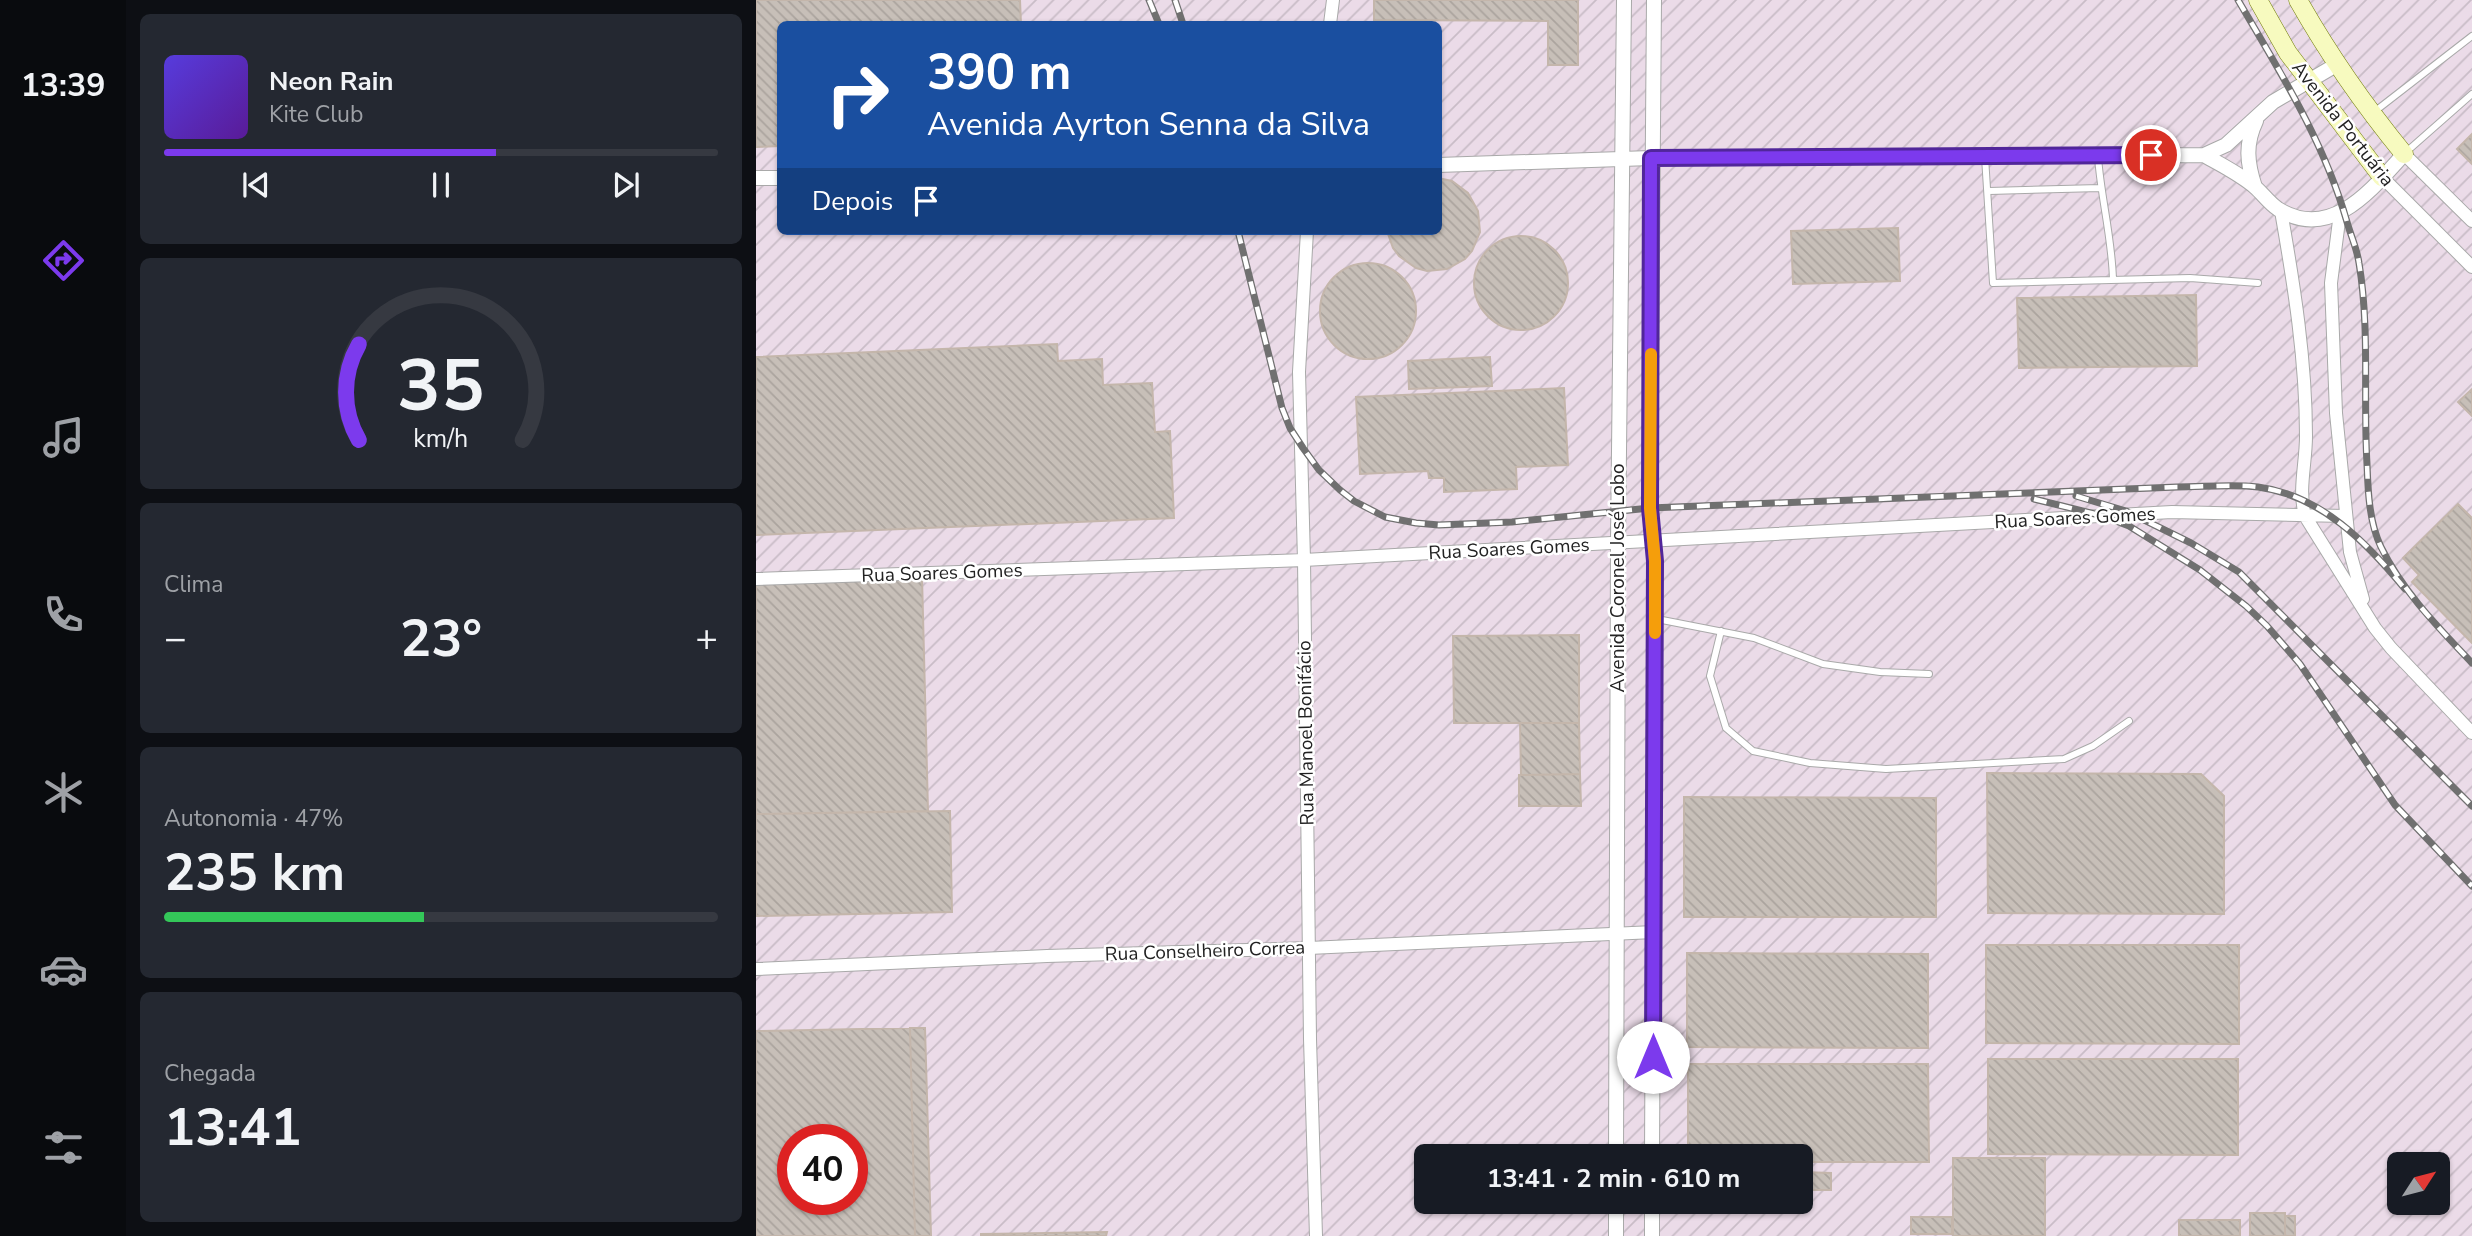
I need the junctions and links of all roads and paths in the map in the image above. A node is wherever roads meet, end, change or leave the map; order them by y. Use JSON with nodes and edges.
{"nodes":[{"id":1,"x":1333,"y":0,"type":"edge"},
{"id":2,"x":1624,"y":0,"type":"edge"},
{"id":3,"x":1654,"y":0,"type":"edge"},
{"id":4,"x":2258,"y":0,"type":"edge"},
{"id":5,"x":2298,"y":0,"type":"edge"},
{"id":6,"x":1330,"y":21,"type":"edge"},
{"id":7,"x":2472,"y":36,"type":"edge"},
{"id":8,"x":2336,"y":65,"type":"junction"},
{"id":9,"x":2308,"y":81,"type":"junction"},
{"id":10,"x":2472,"y":94,"type":"edge"},
{"id":11,"x":2263,"y":111,"type":"junction"},
{"id":12,"x":2371,"y":115,"type":"junction"},
{"id":13,"x":2404,"y":154,"type":"junction"},
{"id":14,"x":2098,"y":155,"type":"junction"},
{"id":15,"x":2204,"y":155,"type":"junction"},
{"id":16,"x":1985,"y":157,"type":"junction"},
{"id":17,"x":1651,"y":158,"type":"junction"},
{"id":18,"x":1622,"y":159,"type":"junction"},
{"id":19,"x":1442,"y":165,"type":"edge"},
{"id":20,"x":777,"y":177,"type":"edge"},
{"id":21,"x":2382,"y":177,"type":"junction"},
{"id":22,"x":756,"y":178,"type":"edge"},
{"id":23,"x":2255,"y":187,"type":"junction"},
{"id":24,"x":2100,"y":188,"type":"junction"},
{"id":25,"x":1989,"y":191,"type":"junction"},
{"id":26,"x":2281,"y":211,"type":"junction"},
{"id":27,"x":2340,"y":213,"type":"junction"},
{"id":28,"x":2472,"y":221,"type":"edge"},
{"id":29,"x":1307,"y":235,"type":"edge"},
{"id":30,"x":2472,"y":267,"type":"edge"},
{"id":31,"x":2113,"y":280,"type":"junction"},
{"id":32,"x":2258,"y":283,"type":"dead end"},
{"id":33,"x":2305,"y":516,"type":"junction"},
{"id":34,"x":2345,"y":516,"type":"junction"},
{"id":35,"x":1653,"y":540,"type":"junction"},
{"id":36,"x":1618,"y":542,"type":"junction"},
{"id":37,"x":1304,"y":560,"type":"junction"},
{"id":38,"x":756,"y":579,"type":"edge"},
{"id":39,"x":2367,"y":612,"type":"junction"},
{"id":40,"x":1655,"y":618,"type":"junction"},
{"id":41,"x":1721,"y":631,"type":"junction"},
{"id":42,"x":1929,"y":674,"type":"dead end"},
{"id":43,"x":2129,"y":720,"type":"dead end"},
{"id":44,"x":2472,"y":733,"type":"edge"},
{"id":45,"x":1616,"y":932,"type":"junction"},
{"id":46,"x":1654,"y":932,"type":"junction"},
{"id":47,"x":1309,"y":948,"type":"junction"},
{"id":48,"x":756,"y":969,"type":"edge"},
{"id":49,"x":1616,"y":1144,"type":"edge"},
{"id":50,"x":1652,"y":1144,"type":"edge"},
{"id":51,"x":1616,"y":1214,"type":"edge"},
{"id":52,"x":1652,"y":1214,"type":"edge"},
{"id":53,"x":1316,"y":1236,"type":"edge"},
{"id":54,"x":1616,"y":1236,"type":"edge"},
{"id":55,"x":1652,"y":1236,"type":"edge"}],
"edges":[{"from":1,"to":6,"type":"street"},
{"from":2,"to":18,"type":"street","name":"Avenida Coronel José Lobo"},
{"from":3,"to":17,"type":"street","name":"Avenida Coronel José Lobo"},
{"from":4,"to":9,"type":"main road","name":"Avenida Portuária"},
{"from":5,"to":8,"type":"main road","name":"Avenida Portuária"},
{"from":7,"to":12,"type":"lane"},
{"from":8,"to":9,"type":"street"},
{"from":8,"to":12,"type":"main road","name":"Avenida Portuária"},
{"from":9,"to":11,"type":"street"},
{"from":9,"to":21,"type":"main road","name":"Avenida Portuária"},
{"from":10,"to":13,"type":"lane"},
{"from":11,"to":15,"type":"street"},
{"from":11,"to":23,"type":"street"},
{"from":12,"to":13,"type":"main road","name":"Avenida Portuária"},
{"from":13,"to":21,"type":"street"},
{"from":13,"to":28,"type":"street","name":"Avenida Portuária"},
{"from":14,"to":15,"type":"street"},
{"from":14,"to":16,"type":"street"},
{"from":14,"to":24,"type":"lane"},
{"from":15,"to":23,"type":"street"},
{"from":16,"to":17,"type":"street"},
{"from":16,"to":25,"type":"lane"},
{"from":17,"to":18,"type":"street"},
{"from":17,"to":35,"type":"street","name":"Avenida Coronel José Lobo"},
{"from":18,"to":19,"type":"street"},
{"from":18,"to":36,"type":"street","name":"Avenida Coronel José Lobo"},
{"from":20,"to":22,"type":"street"},
{"from":21,"to":27,"type":"street"},
{"from":21,"to":30,"type":"street","name":"Avenida Portuária"},
{"from":23,"to":26,"type":"street"},
{"from":24,"to":25,"type":"lane"},
{"from":24,"to":31,"type":"lane"},
{"from":25,"to":31,"type":"lane"},
{"from":26,"to":27,"type":"street"},
{"from":26,"to":33,"type":"street"},
{"from":27,"to":34,"type":"street"},
{"from":29,"to":37,"type":"street","name":"Rua Manoel Bonifácio"},
{"from":31,"to":32,"type":"lane"},
{"from":33,"to":34,"type":"street","name":"Rua Soares Gomes"},
{"from":33,"to":35,"type":"street","name":"Rua Soares Gomes"},
{"from":33,"to":39,"type":"street"},
{"from":34,"to":39,"type":"street"},
{"from":35,"to":36,"type":"street","name":"Rua Soares Gomes"},
{"from":35,"to":40,"type":"street","name":"Avenida Coronel José Lobo"},
{"from":36,"to":37,"type":"street","name":"Rua Soares Gomes"},
{"from":36,"to":45,"type":"street","name":"Avenida Coronel José Lobo"},
{"from":37,"to":38,"type":"street","name":"Rua Soares Gomes"},
{"from":37,"to":47,"type":"street","name":"Rua Manoel Bonifácio"},
{"from":39,"to":44,"type":"street"},
{"from":40,"to":41,"type":"lane"},
{"from":40,"to":46,"type":"street","name":"Avenida Coronel José Lobo"},
{"from":41,"to":42,"type":"lane"},
{"from":41,"to":43,"type":"lane"},
{"from":45,"to":46,"type":"street","name":"Rua Conselheiro Correa"},
{"from":45,"to":47,"type":"street","name":"Rua Conselheiro Correa"},
{"from":45,"to":49,"type":"street","name":"Avenida Coronel José Lobo"},
{"from":46,"to":50,"type":"street","name":"Avenida Coronel José Lobo"},
{"from":47,"to":48,"type":"street","name":"Rua Conselheiro Correa"},
{"from":47,"to":53,"type":"street","name":"Rua Manoel Bonifácio"},
{"from":51,"to":54,"type":"street"},
{"from":52,"to":55,"type":"street"}]}
